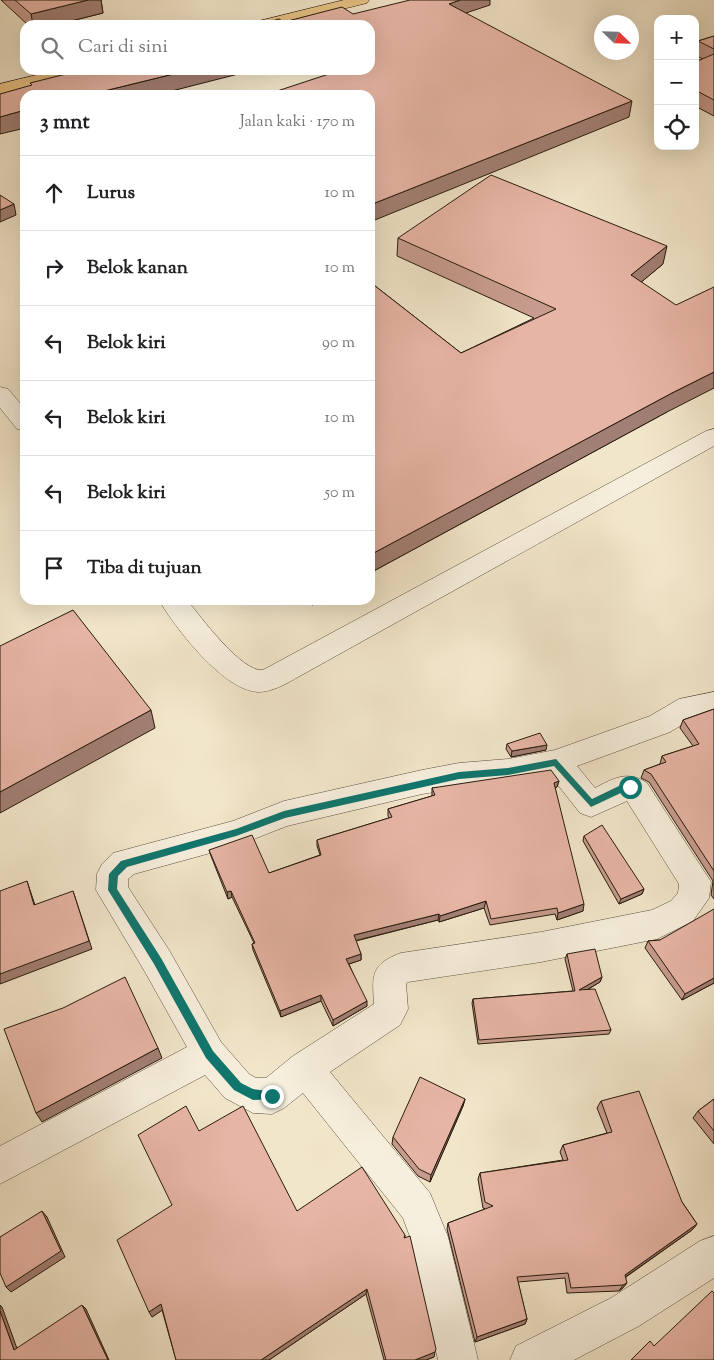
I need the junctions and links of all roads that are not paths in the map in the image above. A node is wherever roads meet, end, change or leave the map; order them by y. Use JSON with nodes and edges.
{"nodes":[{"id":1,"x":362,"y":0,"type":"edge"},
{"id":2,"x":280,"y":20,"type":"edge"},
{"id":3,"x":56,"y":75,"type":"edge"},
{"id":4,"x":0,"y":89,"type":"edge"},
{"id":5,"x":0,"y":394,"type":"edge"},
{"id":6,"x":20,"y":418,"type":"edge"},
{"id":7,"x":714,"y":436,"type":"edge"},
{"id":8,"x":176,"y":605,"type":"edge"},
{"id":9,"x":714,"y":703,"type":"edge"},
{"id":10,"x":556,"y":762,"type":"junction"},
{"id":11,"x":210,"y":1054,"type":"junction"},
{"id":12,"x":305,"y":1068,"type":"junction"},
{"id":13,"x":0,"y":1166,"type":"edge"},
{"id":14,"x":714,"y":1255,"type":"edge"},
{"id":15,"x":458,"y":1360,"type":"edge"},
{"id":16,"x":530,"y":1360,"type":"edge"}],
"edges":[{"from":1,"to":2,"type":"main road"},
{"from":3,"to":4,"type":"main road"},
{"from":5,"to":6,"type":"street"},
{"from":7,"to":8,"type":"street"},
{"from":9,"to":10,"type":"street"},
{"from":10,"to":11,"type":"street"},
{"from":10,"to":12,"type":"street"},
{"from":11,"to":12,"type":"street"},
{"from":11,"to":13,"type":"street"},
{"from":12,"to":15,"type":"street"},
{"from":14,"to":16,"type":"street"}]}
